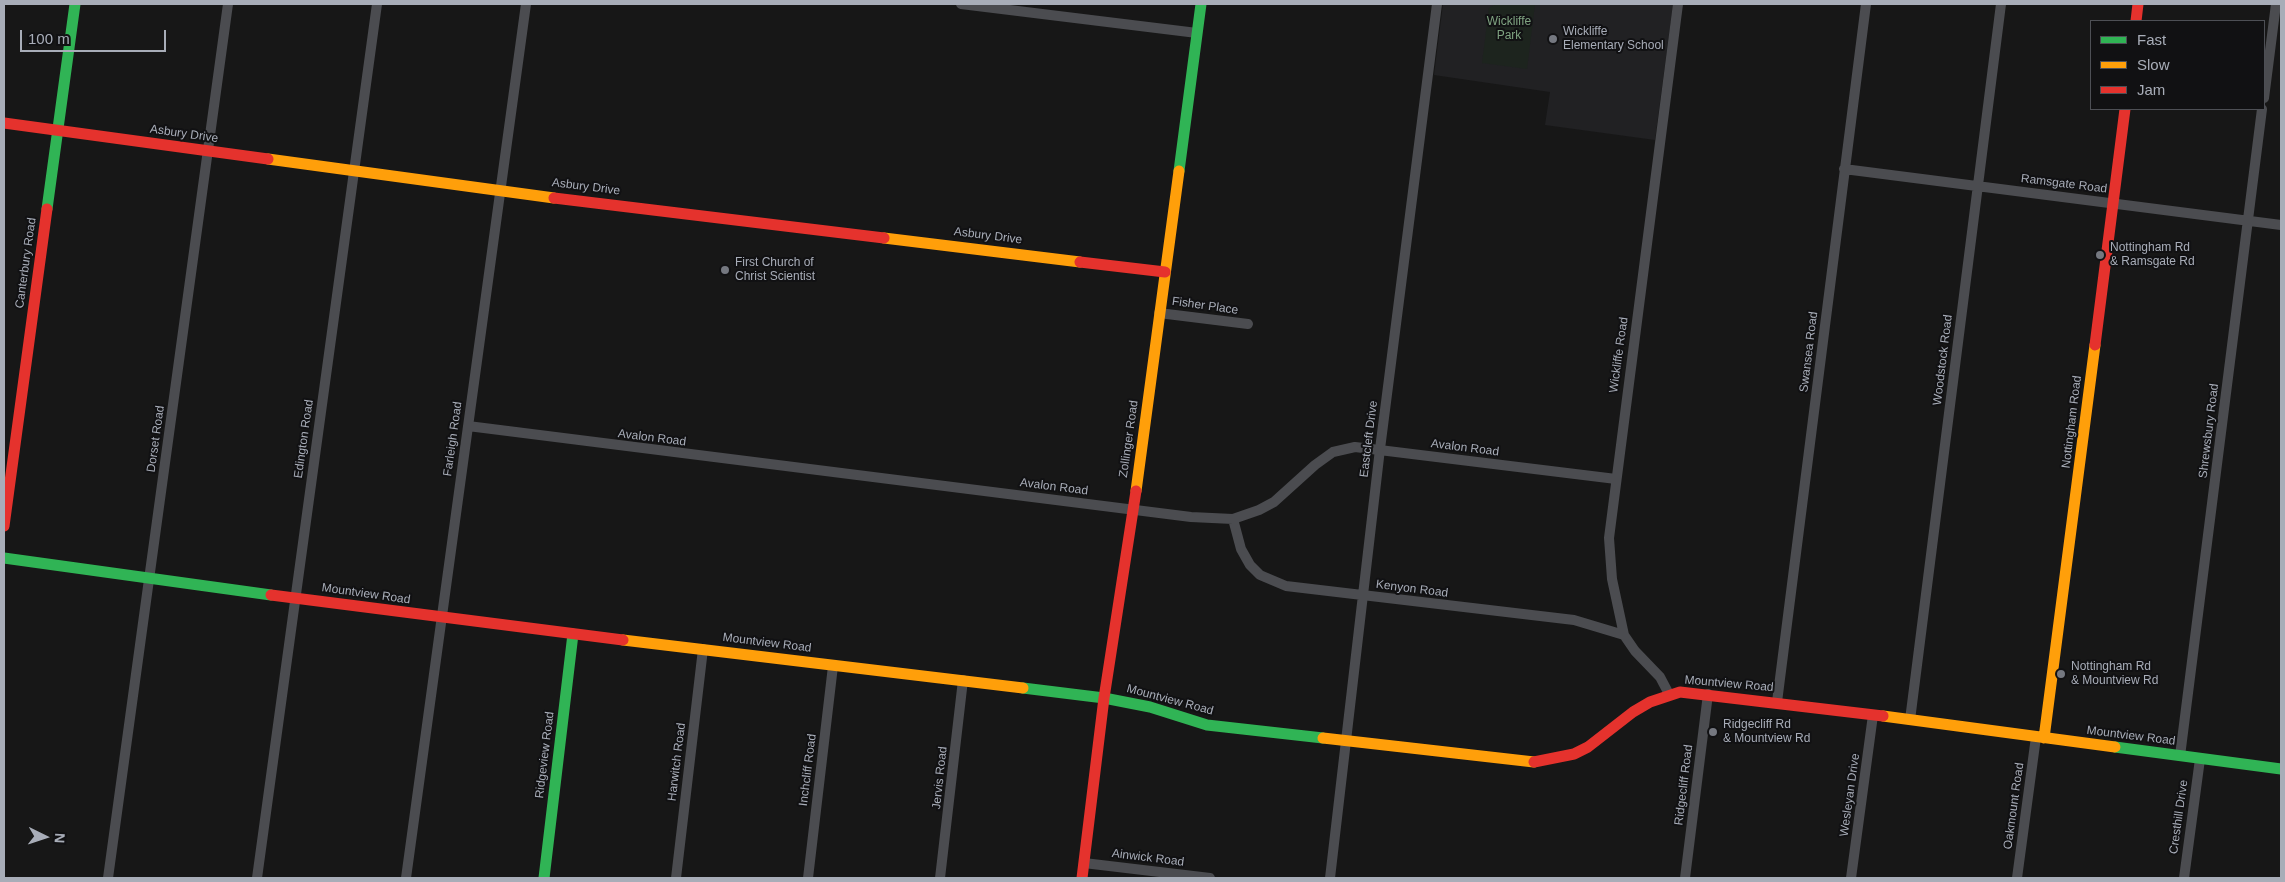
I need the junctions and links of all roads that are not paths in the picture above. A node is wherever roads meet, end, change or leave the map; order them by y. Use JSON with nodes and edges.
{"nodes":[{"id":1,"x":75,"y":4,"type":"edge"},
{"id":2,"x":228,"y":4,"type":"edge"},
{"id":3,"x":377,"y":4,"type":"edge"},
{"id":4,"x":526,"y":4,"type":"edge"},
{"id":5,"x":961,"y":4,"type":"edge"},
{"id":6,"x":1201,"y":4,"type":"edge"},
{"id":7,"x":1437,"y":4,"type":"edge"},
{"id":8,"x":1678,"y":4,"type":"edge"},
{"id":9,"x":1866,"y":4,"type":"edge"},
{"id":10,"x":2001,"y":4,"type":"edge"},
{"id":11,"x":2138,"y":4,"type":"edge"},
{"id":12,"x":2276,"y":4,"type":"edge"},
{"id":13,"x":2136,"y":20,"type":"edge"},
{"id":14,"x":1197,"y":33,"type":"junction"},
{"id":15,"x":2265,"y":90,"type":"edge"},
{"id":16,"x":2125,"y":110,"type":"edge"},
{"id":17,"x":2262,"y":110,"type":"edge"},
{"id":18,"x":4,"y":123,"type":"edge"},
{"id":19,"x":58,"y":130,"type":"junction"},
{"id":20,"x":208,"y":151,"type":"junction"},
{"id":21,"x":1844,"y":169,"type":"junction"},
{"id":22,"x":354,"y":171,"type":"junction"},
{"id":23,"x":1978,"y":186,"type":"junction"},
{"id":24,"x":500,"y":190,"type":"junction"},
{"id":25,"x":2113,"y":203,"type":"junction"},
{"id":26,"x":2248,"y":221,"type":"junction"},
{"id":27,"x":2281,"y":225,"type":"edge"},
{"id":28,"x":1165,"y":272,"type":"junction"},
{"id":29,"x":1159,"y":313,"type":"junction"},
{"id":30,"x":1248,"y":324,"type":"dead end"},
{"id":31,"x":468,"y":426,"type":"junction"},
{"id":32,"x":1380,"y":449,"type":"junction"},
{"id":33,"x":1616,"y":479,"type":"junction"},
{"id":34,"x":1133,"y":509,"type":"junction"},
{"id":35,"x":1233,"y":519,"type":"junction"},
{"id":36,"x":4,"y":526,"type":"edge"},
{"id":37,"x":4,"y":558,"type":"edge"},
{"id":38,"x":149,"y":578,"type":"junction"},
{"id":39,"x":1363,"y":596,"type":"junction"},
{"id":40,"x":295,"y":598,"type":"junction"},
{"id":41,"x":441,"y":618,"type":"junction"},
{"id":42,"x":573,"y":634,"type":"junction"},
{"id":43,"x":1624,"y":635,"type":"junction"},
{"id":44,"x":703,"y":649,"type":"junction"},
{"id":45,"x":833,"y":666,"type":"junction"},
{"id":46,"x":963,"y":680,"type":"junction"},
{"id":47,"x":1670,"y":694,"type":"junction"},
{"id":48,"x":1708,"y":694,"type":"junction"},
{"id":49,"x":1104,"y":698,"type":"junction"},
{"id":50,"x":1777,"y":702,"type":"junction"},
{"id":51,"x":1873,"y":715,"type":"junction"},
{"id":52,"x":1910,"y":720,"type":"junction"},
{"id":53,"x":2040,"y":738,"type":"junction"},
{"id":54,"x":1345,"y":742,"type":"junction"},
{"id":55,"x":2180,"y":756,"type":"junction"},
{"id":56,"x":2200,"y":759,"type":"junction"},
{"id":57,"x":2281,"y":770,"type":"edge"},
{"id":58,"x":1084,"y":864,"type":"junction"},
{"id":59,"x":108,"y":878,"type":"edge"},
{"id":60,"x":257,"y":878,"type":"edge"},
{"id":61,"x":406,"y":878,"type":"edge"},
{"id":62,"x":544,"y":878,"type":"edge"},
{"id":63,"x":676,"y":878,"type":"edge"},
{"id":64,"x":808,"y":878,"type":"edge"},
{"id":65,"x":940,"y":878,"type":"edge"},
{"id":66,"x":1082,"y":878,"type":"edge"},
{"id":67,"x":1210,"y":878,"type":"edge"},
{"id":68,"x":1330,"y":878,"type":"edge"},
{"id":69,"x":1685,"y":878,"type":"edge"},
{"id":70,"x":1851,"y":878,"type":"edge"},
{"id":71,"x":2017,"y":878,"type":"edge"},
{"id":72,"x":2184,"y":878,"type":"edge"}],
"edges":[{"from":1,"to":19,"type":"street","name":"Canterbury Road"},
{"from":2,"to":20,"type":"street","name":"Dorset Road"},
{"from":3,"to":22,"type":"street","name":"Edington Road"},
{"from":4,"to":24,"type":"street","name":"Farleigh Road"},
{"from":5,"to":14,"type":"street"},
{"from":6,"to":14,"type":"street","name":"Zollinger Road"},
{"from":7,"to":32,"type":"street","name":"Eastcleft Drive"},
{"from":8,"to":33,"type":"street","name":"Wickliffe Road"},
{"from":9,"to":21,"type":"street","name":"Swansea Road"},
{"from":10,"to":23,"type":"street","name":"Woodstock Road"},
{"from":11,"to":13,"type":"street"},
{"from":12,"to":15,"type":"street"},
{"from":14,"to":28,"type":"street","name":"Zollinger Road"},
{"from":16,"to":25,"type":"street","name":"Nottingham Road"},
{"from":17,"to":26,"type":"street","name":"Shrewsbury Road"},
{"from":18,"to":19,"type":"street","name":"Asbury Drive"},
{"from":19,"to":20,"type":"street","name":"Asbury Drive"},
{"from":19,"to":36,"type":"street","name":"Canterbury Road"},
{"from":20,"to":22,"type":"street","name":"Asbury Drive"},
{"from":20,"to":38,"type":"street","name":"Dorset Road"},
{"from":21,"to":23,"type":"street","name":"Ramsgate Road"},
{"from":21,"to":50,"type":"street","name":"Swansea Road"},
{"from":22,"to":24,"type":"street","name":"Asbury Drive"},
{"from":22,"to":40,"type":"street","name":"Edington Road"},
{"from":23,"to":25,"type":"street","name":"Ramsgate Road"},
{"from":23,"to":52,"type":"street","name":"Woodstock Road"},
{"from":24,"to":28,"type":"street","name":"Asbury Drive"},
{"from":24,"to":31,"type":"street","name":"Farleigh Road"},
{"from":25,"to":26,"type":"street","name":"Ramsgate Road"},
{"from":25,"to":53,"type":"street","name":"Nottingham Road"},
{"from":26,"to":27,"type":"street","name":"Ramsgate Road"},
{"from":26,"to":55,"type":"street","name":"Shrewsbury Road"},
{"from":28,"to":29,"type":"street","name":"Zollinger Road"},
{"from":29,"to":30,"type":"street","name":"Fisher Place"},
{"from":29,"to":34,"type":"street","name":"Zollinger Road"},
{"from":31,"to":34,"type":"street","name":"Avalon Road"},
{"from":31,"to":41,"type":"street","name":"Farleigh Road"},
{"from":32,"to":33,"type":"street","name":"Avalon Road"},
{"from":32,"to":35,"type":"street","name":"Avalon Road"},
{"from":32,"to":39,"type":"street","name":"Eastcleft Drive"},
{"from":33,"to":43,"type":"street","name":"Wickliffe Road"},
{"from":34,"to":35,"type":"street","name":"Avalon Road"},
{"from":34,"to":49,"type":"street","name":"Zollinger Road"},
{"from":35,"to":39,"type":"street","name":"Kenyon Road"},
{"from":37,"to":38,"type":"street","name":"Mountview Road"},
{"from":38,"to":40,"type":"street","name":"Mountview Road"},
{"from":38,"to":59,"type":"street","name":"Dorset Road"},
{"from":39,"to":43,"type":"street","name":"Kenyon Road"},
{"from":39,"to":54,"type":"street","name":"Eastcleft Drive"},
{"from":40,"to":41,"type":"street","name":"Mountview Road"},
{"from":40,"to":60,"type":"street","name":"Edington Road"},
{"from":41,"to":42,"type":"street","name":"Mountview Road"},
{"from":41,"to":61,"type":"street","name":"Farleigh Road"},
{"from":42,"to":44,"type":"street","name":"Mountview Road"},
{"from":42,"to":62,"type":"street","name":"Ridgeview Road"},
{"from":43,"to":47,"type":"street","name":"Wickliffe Road"},
{"from":44,"to":45,"type":"street","name":"Mountview Road"},
{"from":44,"to":63,"type":"street","name":"Harwitch Road"},
{"from":45,"to":46,"type":"street","name":"Mountview Road"},
{"from":45,"to":64,"type":"street","name":"Inchcliff Road"},
{"from":46,"to":49,"type":"street","name":"Mountview Road"},
{"from":46,"to":65,"type":"street","name":"Jervis Road"},
{"from":47,"to":48,"type":"street","name":"Mountview Road"},
{"from":47,"to":54,"type":"street","name":"Mountview Road"},
{"from":48,"to":50,"type":"street","name":"Mountview Road"},
{"from":48,"to":69,"type":"street","name":"Ridgecliff Road"},
{"from":49,"to":54,"type":"street","name":"Mountview Road"},
{"from":49,"to":58,"type":"street","name":"Zollinger Road"},
{"from":50,"to":51,"type":"street","name":"Mountview Road"},
{"from":51,"to":52,"type":"street","name":"Mountview Road"},
{"from":51,"to":70,"type":"street","name":"Wesleyan Drive"},
{"from":52,"to":53,"type":"street","name":"Mountview Road"},
{"from":53,"to":55,"type":"street","name":"Mountview Road"},
{"from":53,"to":71,"type":"street","name":"Oakmount Road"},
{"from":54,"to":68,"type":"street","name":"Eastcleft Drive"},
{"from":55,"to":56,"type":"street","name":"Mountview Road"},
{"from":56,"to":57,"type":"street","name":"Mountview Road"},
{"from":56,"to":72,"type":"street","name":"Cresthill Drive"},
{"from":58,"to":66,"type":"street","name":"Zollinger Road"},
{"from":58,"to":67,"type":"street","name":"Ainwick Road"}]}
